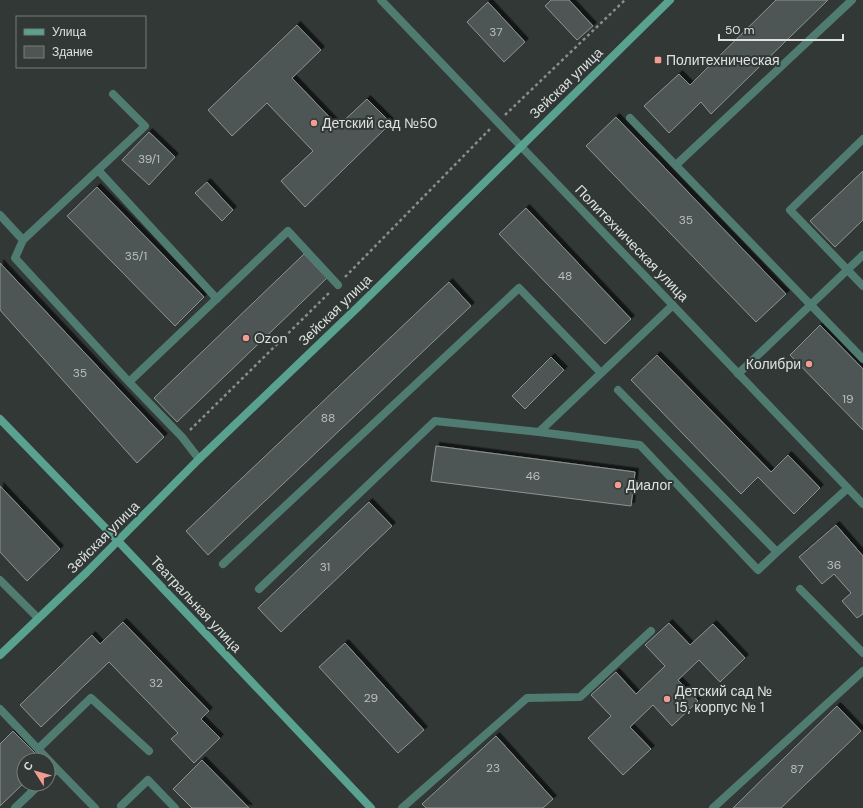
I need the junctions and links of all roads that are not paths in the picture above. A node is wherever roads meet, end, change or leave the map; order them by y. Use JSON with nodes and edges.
{"nodes":[{"id":1,"x":381,"y":0,"type":"edge"},
{"id":2,"x":670,"y":0,"type":"edge"},
{"id":3,"x":852,"y":0,"type":"edge"},
{"id":4,"x":113,"y":94,"type":"dead end"},
{"id":5,"x":630,"y":118,"type":"dead end"},
{"id":6,"x":863,"y":139,"type":"edge"},
{"id":7,"x":521,"y":146,"type":"junction"},
{"id":8,"x":676,"y":165,"type":"junction"},
{"id":9,"x":98,"y":170,"type":"junction"},
{"id":10,"x":0,"y":215,"type":"edge"},
{"id":11,"x":23,"y":240,"type":"junction"},
{"id":12,"x":863,"y":255,"type":"edge"},
{"id":13,"x":847,"y":270,"type":"junction"},
{"id":14,"x":338,"y":285,"type":"road end"},
{"id":15,"x":863,"y":286,"type":"edge"},
{"id":16,"x":217,"y":299,"type":"junction"},
{"id":17,"x":673,"y":305,"type":"junction"},
{"id":18,"x":810,"y":305,"type":"junction"},
{"id":19,"x":863,"y":359,"type":"edge"},
{"id":20,"x":601,"y":373,"type":"junction"},
{"id":21,"x":738,"y":374,"type":"junction"},
{"id":22,"x":129,"y":382,"type":"junction"},
{"id":23,"x":618,"y":390,"type":"dead end"},
{"id":24,"x":0,"y":419,"type":"edge"},
{"id":25,"x":539,"y":432,"type":"junction"},
{"id":26,"x":199,"y":459,"type":"junction"},
{"id":27,"x":848,"y":488,"type":"junction"},
{"id":28,"x":863,"y":504,"type":"edge"},
{"id":29,"x":118,"y":541,"type":"junction"},
{"id":30,"x":777,"y":552,"type":"junction"},
{"id":31,"x":223,"y":564,"type":"dead end"},
{"id":32,"x":0,"y":580,"type":"edge"},
{"id":33,"x":800,"y":588,"type":"dead end"},
{"id":34,"x":259,"y":589,"type":"dead end"},
{"id":35,"x":38,"y":618,"type":"junction"},
{"id":36,"x":651,"y":631,"type":"dead end"},
{"id":37,"x":863,"y":653,"type":"edge"},
{"id":38,"x":0,"y":655,"type":"edge"},
{"id":39,"x":863,"y":670,"type":"edge"},
{"id":40,"x":0,"y":709,"type":"edge"},
{"id":41,"x":38,"y":749,"type":"junction"},
{"id":42,"x":149,"y":751,"type":"dead end"},
{"id":43,"x":57,"y":769,"type":"joint"},
{"id":44,"x":32,"y":792,"type":"edge"},
{"id":45,"x":120,"y":807,"type":"edge"},
{"id":46,"x":15,"y":808,"type":"edge"},
{"id":47,"x":95,"y":808,"type":"edge"},
{"id":48,"x":175,"y":808,"type":"edge"},
{"id":49,"x":371,"y":808,"type":"edge"},
{"id":50,"x":402,"y":808,"type":"edge"},
{"id":51,"x":713,"y":808,"type":"edge"}],
"edges":[{"from":1,"to":7,"type":"street","name":"Политехническая улица"},
{"from":2,"to":7,"type":"street","name":"Зейская улица"},
{"from":3,"to":8,"type":"street"},
{"from":4,"to":9,"type":"street"},
{"from":5,"to":8,"type":"street"},
{"from":6,"to":13,"type":"street"},
{"from":7,"to":17,"type":"street","name":"Политехническая улица"},
{"from":7,"to":26,"type":"street","name":"Зейская улица"},
{"from":8,"to":18,"type":"street"},
{"from":9,"to":11,"type":"street"},
{"from":9,"to":16,"type":"street"},
{"from":10,"to":11,"type":"street"},
{"from":11,"to":22,"type":"street"},
{"from":12,"to":13,"type":"street"},
{"from":13,"to":15,"type":"street"},
{"from":13,"to":18,"type":"street"},
{"from":14,"to":16,"type":"street"},
{"from":16,"to":22,"type":"street"},
{"from":17,"to":20,"type":"street"},
{"from":17,"to":21,"type":"street","name":"Политехническая улица"},
{"from":18,"to":19,"type":"street"},
{"from":18,"to":21,"type":"street"},
{"from":20,"to":25,"type":"street"},
{"from":20,"to":31,"type":"street"},
{"from":21,"to":27,"type":"street","name":"Политехническая улица"},
{"from":22,"to":26,"type":"street"},
{"from":23,"to":30,"type":"street"},
{"from":24,"to":29,"type":"street","name":"Театральная улица"},
{"from":25,"to":30,"type":"street"},
{"from":25,"to":34,"type":"street"},
{"from":26,"to":29,"type":"street","name":"Зейская улица"},
{"from":27,"to":28,"type":"street","name":"Политехническая улица"},
{"from":27,"to":30,"type":"street"},
{"from":29,"to":35,"type":"street","name":"Зейская улица"},
{"from":29,"to":49,"type":"street","name":"Театральная улица"},
{"from":32,"to":35,"type":"street"},
{"from":33,"to":37,"type":"street"},
{"from":35,"to":38,"type":"street","name":"Зейская улица"},
{"from":36,"to":50,"type":"street"},
{"from":39,"to":51,"type":"street"},
{"from":40,"to":41,"type":"street"},
{"from":41,"to":42,"type":"street"},
{"from":41,"to":43,"type":"street"},
{"from":43,"to":47,"type":"street"},
{"from":44,"to":46,"type":"street"},
{"from":45,"to":48,"type":"street"}]}
